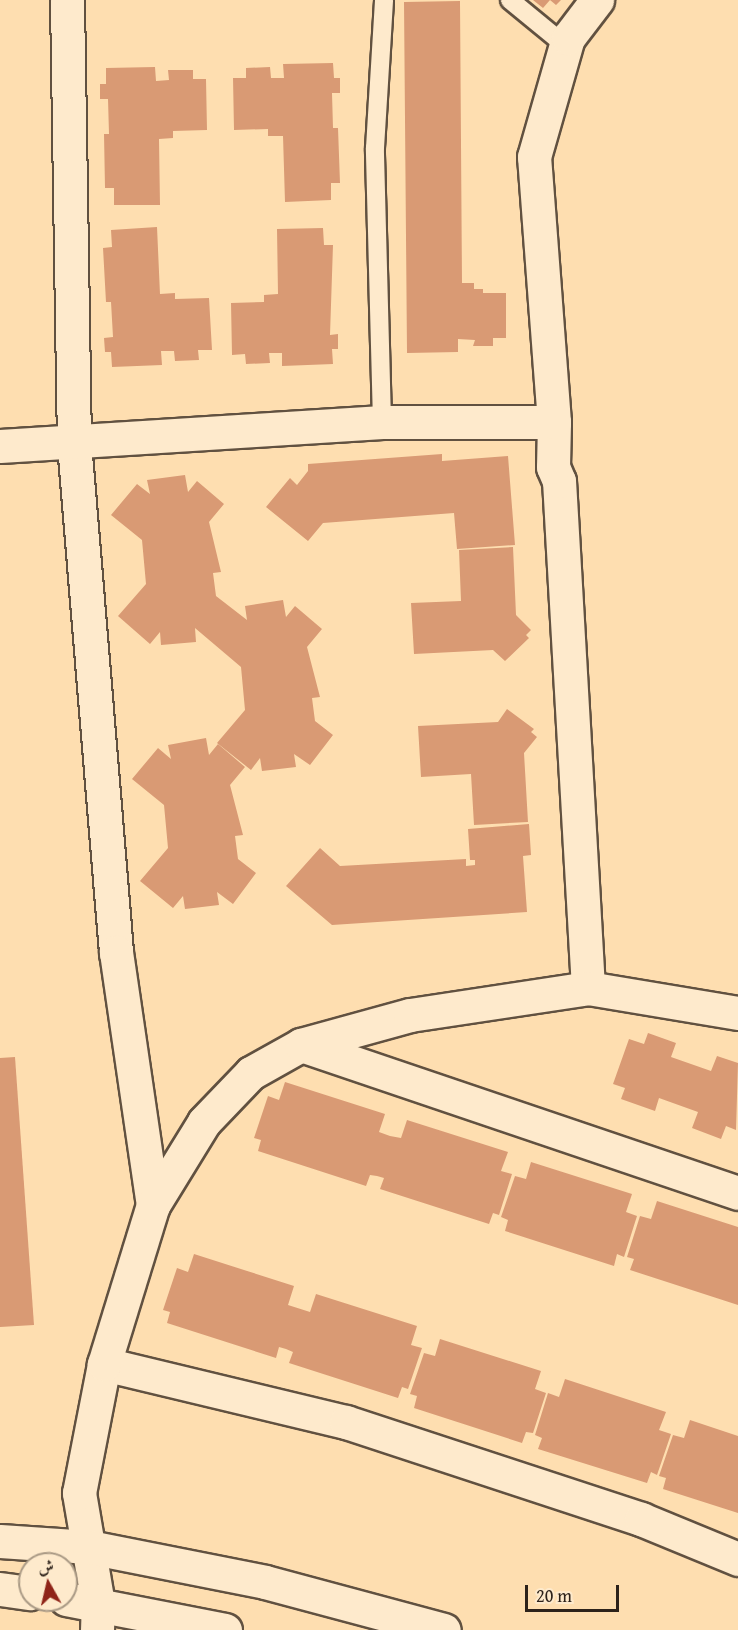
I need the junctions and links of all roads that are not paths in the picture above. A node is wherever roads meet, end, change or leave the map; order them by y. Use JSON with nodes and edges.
{"nodes":[{"id":1,"x":67,"y":0,"type":"edge"},
{"id":2,"x":384,"y":0,"type":"edge"},
{"id":3,"x":510,"y":0,"type":"edge"},
{"id":4,"x":597,"y":0,"type":"edge"},
{"id":5,"x":566,"y":46,"type":"junction"},
{"id":6,"x":381,"y":422,"type":"junction"},
{"id":7,"x":554,"y":422,"type":"junction"},
{"id":8,"x":74,"y":443,"type":"junction"},
{"id":9,"x":0,"y":446,"type":"edge"},
{"id":10,"x":588,"y":988,"type":"junction"},
{"id":11,"x":738,"y":1013,"type":"edge"},
{"id":12,"x":301,"y":1045,"type":"junction"},
{"id":13,"x":738,"y":1193,"type":"edge"},
{"id":14,"x":153,"y":1205,"type":"junction"},
{"id":15,"x":104,"y":1364,"type":"junction"},
{"id":16,"x":0,"y":1541,"type":"edge"},
{"id":17,"x":88,"y":1546,"type":"junction"},
{"id":18,"x":738,"y":1559,"type":"edge"},
{"id":19,"x":0,"y":1589,"type":"edge"},
{"id":20,"x":18,"y":1591,"type":"edge"},
{"id":21,"x":78,"y":1606,"type":"edge"},
{"id":22,"x":97,"y":1617,"type":"edge"},
{"id":23,"x":225,"y":1630,"type":"edge"},
{"id":24,"x":444,"y":1630,"type":"edge"}],
"edges":[{"from":1,"to":8,"type":"street"},
{"from":2,"to":6,"type":"lane"},
{"from":3,"to":5,"type":"lane"},
{"from":4,"to":5,"type":"street"},
{"from":5,"to":7,"type":"street"},
{"from":6,"to":7,"type":"street"},
{"from":6,"to":8,"type":"street"},
{"from":7,"to":10,"type":"street"},
{"from":8,"to":9,"type":"street"},
{"from":8,"to":14,"type":"street"},
{"from":10,"to":11,"type":"street"},
{"from":10,"to":12,"type":"street"},
{"from":12,"to":13,"type":"street"},
{"from":12,"to":14,"type":"street"},
{"from":14,"to":15,"type":"street"},
{"from":15,"to":17,"type":"street"},
{"from":15,"to":18,"type":"street"},
{"from":16,"to":17,"type":"street"},
{"from":17,"to":22,"type":"street"},
{"from":17,"to":24,"type":"street"},
{"from":19,"to":20,"type":"street"},
{"from":21,"to":22,"type":"street"},
{"from":22,"to":23,"type":"street"}]}
